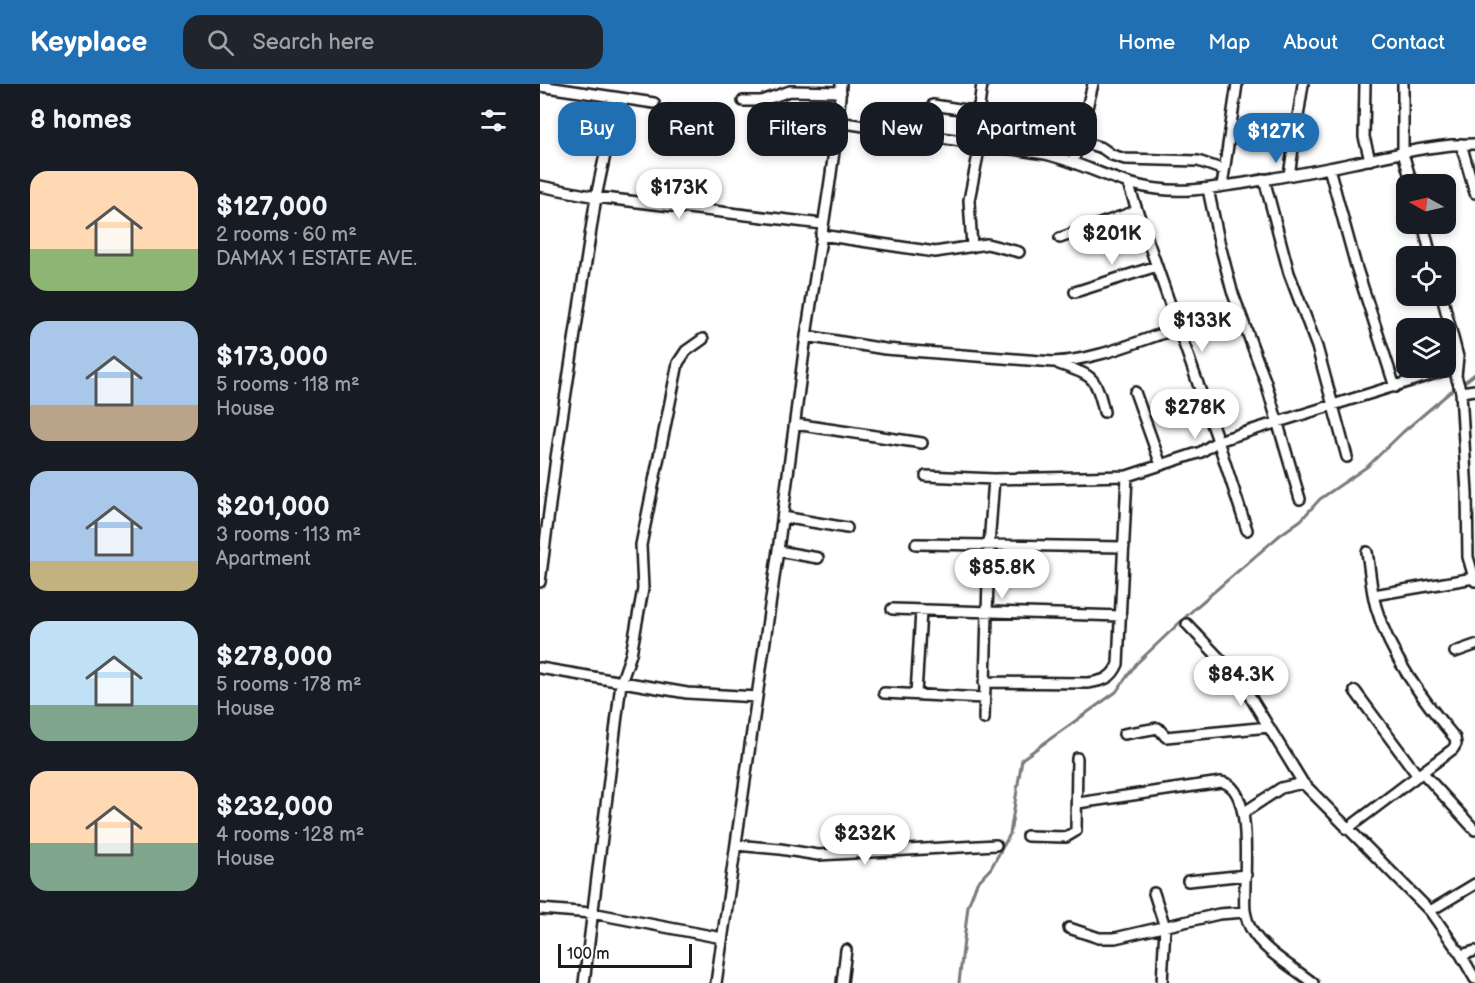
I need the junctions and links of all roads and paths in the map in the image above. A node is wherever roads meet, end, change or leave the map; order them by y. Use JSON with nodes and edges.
{"nodes":[{"id":1,"x":982,"y":84,"type":"edge"},
{"id":2,"x":1093,"y":84,"type":"edge"},
{"id":3,"x":1237,"y":84,"type":"edge"},
{"id":4,"x":1303,"y":84,"type":"edge"},
{"id":5,"x":1365,"y":84,"type":"edge"},
{"id":6,"x":1403,"y":84,"type":"edge"},
{"id":7,"x":540,"y":86,"type":"edge"},
{"id":8,"x":841,"y":88,"type":"edge"},
{"id":9,"x":617,"y":98,"type":"junction"},
{"id":10,"x":743,"y":101,"type":"dead end"},
{"id":11,"x":648,"y":102,"type":"edge"},
{"id":12,"x":980,"y":102,"type":"edge"},
{"id":13,"x":1089,"y":102,"type":"edge"},
{"id":14,"x":848,"y":125,"type":"edge"},
{"id":15,"x":956,"y":142,"type":"edge"},
{"id":16,"x":1461,"y":144,"type":"junction"},
{"id":17,"x":1475,"y":144,"type":"edge"},
{"id":18,"x":1097,"y":146,"type":"edge"},
{"id":19,"x":1403,"y":153,"type":"junction"},
{"id":20,"x":833,"y":156,"type":"edge"},
{"id":21,"x":975,"y":156,"type":"edge"},
{"id":22,"x":1052,"y":156,"type":"edge"},
{"id":23,"x":1075,"y":156,"type":"edge"},
{"id":24,"x":1370,"y":160,"type":"junction"},
{"id":25,"x":1073,"y":162,"type":"junction"},
{"id":26,"x":1329,"y":168,"type":"junction"},
{"id":27,"x":1224,"y":170,"type":"junction"},
{"id":28,"x":1409,"y":174,"type":"edge"},
{"id":29,"x":1289,"y":175,"type":"junction"},
{"id":30,"x":1264,"y":179,"type":"junction"},
{"id":31,"x":1128,"y":184,"type":"junction"},
{"id":32,"x":540,"y":186,"type":"edge"},
{"id":33,"x":1222,"y":186,"type":"junction"},
{"id":34,"x":1208,"y":189,"type":"junction"},
{"id":35,"x":1475,"y":193,"type":"edge"},
{"id":36,"x":596,"y":197,"type":"junction"},
{"id":37,"x":1136,"y":211,"type":"junction"},
{"id":38,"x":822,"y":224,"type":"junction"},
{"id":39,"x":821,"y":235,"type":"junction"},
{"id":40,"x":1060,"y":238,"type":"dead end"},
{"id":41,"x":972,"y":248,"type":"junction"},
{"id":42,"x":1019,"y":252,"type":"dead end"},
{"id":43,"x":1157,"y":266,"type":"junction"},
{"id":44,"x":1075,"y":292,"type":"dead end"},
{"id":45,"x":1179,"y":328,"type":"junction"},
{"id":46,"x":806,"y":336,"type":"junction"},
{"id":47,"x":703,"y":339,"type":"dead end"},
{"id":48,"x":1456,"y":349,"type":"edge"},
{"id":49,"x":1053,"y":362,"type":"junction"},
{"id":50,"x":1456,"y":372,"type":"joint"},
{"id":51,"x":1432,"y":378,"type":"edge"},
{"id":52,"x":1395,"y":387,"type":"junction"},
{"id":53,"x":1460,"y":390,"type":"junction"},
{"id":54,"x":1475,"y":390,"type":"edge"},
{"id":55,"x":1135,"y":392,"type":"dead end"},
{"id":56,"x":1334,"y":406,"type":"junction"},
{"id":57,"x":1104,"y":411,"type":"dead end"},
{"id":58,"x":1278,"y":422,"type":"junction"},
{"id":59,"x":795,"y":424,"type":"junction"},
{"id":60,"x":1218,"y":441,"type":"junction"},
{"id":61,"x":922,"y":443,"type":"dead end"},
{"id":62,"x":1347,"y":457,"type":"dead end"},
{"id":63,"x":1161,"y":465,"type":"junction"},
{"id":64,"x":926,"y":476,"type":"dead end"},
{"id":65,"x":1127,"y":476,"type":"junction"},
{"id":66,"x":994,"y":479,"type":"junction"},
{"id":67,"x":1300,"y":499,"type":"dead end"},
{"id":68,"x":783,"y":517,"type":"junction"},
{"id":69,"x":847,"y":528,"type":"dead end"},
{"id":70,"x":1247,"y":531,"type":"dead end"},
{"id":71,"x":916,"y":544,"type":"dead end"},
{"id":72,"x":989,"y":545,"type":"junction"},
{"id":73,"x":1124,"y":548,"type":"junction"},
{"id":74,"x":778,"y":551,"type":"junction"},
{"id":75,"x":1367,"y":552,"type":"dead end"},
{"id":76,"x":1471,"y":556,"type":"edge"},
{"id":77,"x":818,"y":558,"type":"dead end"},
{"id":78,"x":1474,"y":580,"type":"edge"},
{"id":79,"x":540,"y":582,"type":"edge"},
{"id":80,"x":1374,"y":595,"type":"junction"},
{"id":81,"x":892,"y":609,"type":"dead end"},
{"id":82,"x":921,"y":610,"type":"junction"},
{"id":83,"x":988,"y":611,"type":"junction"},
{"id":84,"x":1121,"y":616,"type":"junction"},
{"id":85,"x":1188,"y":624,"type":"dead end"},
{"id":86,"x":1475,"y":645,"type":"edge"},
{"id":87,"x":1455,"y":652,"type":"dead end"},
{"id":88,"x":540,"y":668,"type":"edge"},
{"id":89,"x":984,"y":682,"type":"junction"},
{"id":90,"x":621,"y":683,"type":"junction"},
{"id":91,"x":1355,"y":691,"type":"dead end"},
{"id":92,"x":884,"y":693,"type":"dead end"},
{"id":93,"x":916,"y":694,"type":"junction"},
{"id":94,"x":757,"y":697,"type":"junction"},
{"id":95,"x":984,"y":698,"type":"junction"},
{"id":96,"x":984,"y":719,"type":"dead end"},
{"id":97,"x":1269,"y":727,"type":"junction"},
{"id":98,"x":1124,"y":734,"type":"dead end"},
{"id":99,"x":1077,"y":758,"type":"dead end"},
{"id":100,"x":1421,"y":775,"type":"junction"},
{"id":101,"x":1303,"y":783,"type":"junction"},
{"id":102,"x":1078,"y":803,"type":"junction"},
{"id":103,"x":1243,"y":813,"type":"junction"},
{"id":104,"x":1347,"y":829,"type":"junction"},
{"id":105,"x":1475,"y":830,"type":"edge"},
{"id":106,"x":1027,"y":836,"type":"dead end"},
{"id":107,"x":736,"y":845,"type":"junction"},
{"id":108,"x":996,"y":845,"type":"dead end"},
{"id":109,"x":1246,"y":875,"type":"junction"},
{"id":110,"x":1188,"y":881,"type":"dead end"},
{"id":111,"x":1475,"y":884,"type":"edge"},
{"id":112,"x":1154,"y":893,"type":"dead end"},
{"id":113,"x":540,"y":909,"type":"edge"},
{"id":114,"x":1430,"y":911,"type":"junction"},
{"id":115,"x":1245,"y":912,"type":"junction"},
{"id":116,"x":592,"y":913,"type":"junction"},
{"id":117,"x":1165,"y":927,"type":"junction"},
{"id":118,"x":1069,"y":928,"type":"dead end"},
{"id":119,"x":722,"y":938,"type":"junction"},
{"id":120,"x":846,"y":950,"type":"dead end"},
{"id":121,"x":1475,"y":951,"type":"edge"},
{"id":122,"x":1461,"y":955,"type":"junction"},
{"id":123,"x":1475,"y":979,"type":"edge"},
{"id":124,"x":584,"y":983,"type":"edge"},
{"id":125,"x":716,"y":983,"type":"edge"},
{"id":126,"x":842,"y":983,"type":"edge"},
{"id":127,"x":1162,"y":983,"type":"edge"},
{"id":128,"x":1313,"y":983,"type":"edge"}],
"edges":[{"from":1,"to":12,"type":"street"},
{"from":2,"to":13,"type":"street"},
{"from":3,"to":27,"type":"street"},
{"from":4,"to":29,"type":"street"},
{"from":5,"to":24,"type":"street"},
{"from":6,"to":19,"type":"street"},
{"from":7,"to":9,"type":"street"},
{"from":8,"to":10,"type":"street"},
{"from":9,"to":11,"type":"street"},
{"from":9,"to":36,"type":"street"},
{"from":14,"to":15,"type":"street"},
{"from":16,"to":17,"type":"street"},
{"from":16,"to":19,"type":"street"},
{"from":16,"to":35,"type":"street"},
{"from":18,"to":27,"type":"street"},
{"from":19,"to":24,"type":"street"},
{"from":19,"to":28,"type":"street"},
{"from":20,"to":38,"type":"street"},
{"from":21,"to":41,"type":"street"},
{"from":22,"to":25,"type":"street"},
{"from":23,"to":25,"type":"street"},
{"from":24,"to":26,"type":"street"},
{"from":25,"to":31,"type":"street"},
{"from":26,"to":29,"type":"street"},
{"from":26,"to":52,"type":"street"},
{"from":27,"to":33,"type":"street"},
{"from":29,"to":30,"type":"street"},
{"from":30,"to":33,"type":"street"},
{"from":30,"to":56,"type":"street"},
{"from":31,"to":34,"type":"street"},
{"from":31,"to":37,"type":"street"},
{"from":32,"to":36,"type":"street"},
{"from":33,"to":34,"type":"street"},
{"from":34,"to":58,"type":"street"},
{"from":36,"to":38,"type":"street"},
{"from":36,"to":79,"type":"street"},
{"from":37,"to":40,"type":"street"},
{"from":37,"to":43,"type":"street"},
{"from":38,"to":39,"type":"street"},
{"from":39,"to":41,"type":"street"},
{"from":39,"to":46,"type":"street"},
{"from":41,"to":42,"type":"street"},
{"from":43,"to":44,"type":"street"},
{"from":43,"to":45,"type":"street"},
{"from":45,"to":49,"type":"street"},
{"from":45,"to":60,"type":"street"},
{"from":46,"to":49,"type":"street"},
{"from":46,"to":59,"type":"street"},
{"from":47,"to":90,"type":"street"},
{"from":48,"to":50,"type":"street"},
{"from":49,"to":57,"type":"street"},
{"from":50,"to":53,"type":"street"},
{"from":51,"to":52,"type":"street"},
{"from":52,"to":56,"type":"street"},
{"from":53,"to":54,"type":"street"},
{"from":53,"to":76,"type":"street"},
{"from":55,"to":63,"type":"street"},
{"from":56,"to":58,"type":"street"},
{"from":56,"to":62,"type":"street"},
{"from":58,"to":60,"type":"street"},
{"from":58,"to":67,"type":"street"},
{"from":59,"to":61,"type":"street"},
{"from":59,"to":68,"type":"street"},
{"from":60,"to":63,"type":"street"},
{"from":60,"to":70,"type":"street"},
{"from":63,"to":65,"type":"street"},
{"from":64,"to":66,"type":"street"},
{"from":65,"to":66,"type":"street"},
{"from":65,"to":73,"type":"street"},
{"from":66,"to":72,"type":"street"},
{"from":68,"to":69,"type":"street"},
{"from":68,"to":74,"type":"street"},
{"from":71,"to":72,"type":"street"},
{"from":72,"to":73,"type":"street"},
{"from":72,"to":83,"type":"street"},
{"from":73,"to":84,"type":"street"},
{"from":74,"to":77,"type":"street"},
{"from":74,"to":94,"type":"street"},
{"from":75,"to":80,"type":"street"},
{"from":76,"to":78,"type":"street"},
{"from":78,"to":80,"type":"street"},
{"from":80,"to":100,"type":"street"},
{"from":81,"to":82,"type":"street"},
{"from":82,"to":83,"type":"street"},
{"from":82,"to":93,"type":"street"},
{"from":83,"to":84,"type":"street"},
{"from":83,"to":89,"type":"street"},
{"from":84,"to":89,"type":"street"},
{"from":85,"to":97,"type":"street"},
{"from":86,"to":87,"type":"street"},
{"from":88,"to":90,"type":"street"},
{"from":89,"to":95,"type":"street"},
{"from":90,"to":94,"type":"street"},
{"from":90,"to":116,"type":"street"},
{"from":91,"to":100,"type":"street"},
{"from":92,"to":93,"type":"street"},
{"from":93,"to":95,"type":"street"},
{"from":94,"to":107,"type":"street"},
{"from":95,"to":96,"type":"street"},
{"from":97,"to":98,"type":"street"},
{"from":97,"to":101,"type":"street"},
{"from":99,"to":102,"type":"street"},
{"from":100,"to":104,"type":"street"},
{"from":100,"to":105,"type":"street"},
{"from":101,"to":103,"type":"street"},
{"from":101,"to":104,"type":"street"},
{"from":102,"to":103,"type":"street"},
{"from":102,"to":106,"type":"street"},
{"from":103,"to":109,"type":"street"},
{"from":104,"to":114,"type":"street"},
{"from":107,"to":108,"type":"street"},
{"from":107,"to":119,"type":"street"},
{"from":109,"to":110,"type":"street"},
{"from":109,"to":115,"type":"street"},
{"from":111,"to":114,"type":"street"},
{"from":112,"to":117,"type":"street"},
{"from":113,"to":116,"type":"street"},
{"from":114,"to":122,"type":"street"},
{"from":115,"to":117,"type":"street"},
{"from":115,"to":128,"type":"street"},
{"from":116,"to":119,"type":"street"},
{"from":116,"to":124,"type":"street"},
{"from":117,"to":118,"type":"street"},
{"from":117,"to":127,"type":"street"},
{"from":119,"to":125,"type":"street"},
{"from":120,"to":126,"type":"street"},
{"from":121,"to":122,"type":"street"},
{"from":122,"to":123,"type":"street"}]}
